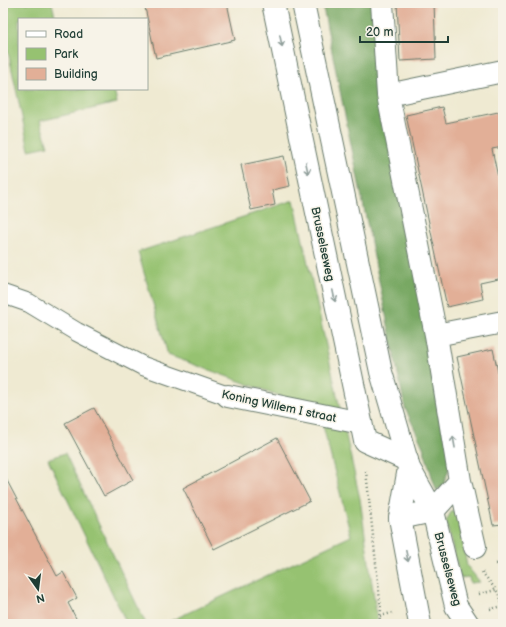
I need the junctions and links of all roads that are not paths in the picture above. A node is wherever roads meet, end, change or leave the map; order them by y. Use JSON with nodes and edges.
{"nodes":[{"id":1,"x":273,"y":3,"type":"edge"},
{"id":2,"x":303,"y":3,"type":"edge"},
{"id":3,"x":382,"y":3,"type":"edge"},
{"id":4,"x":503,"y":71,"type":"edge"},
{"id":5,"x":388,"y":95,"type":"junction"},
{"id":6,"x":3,"y":294,"type":"edge"},
{"id":7,"x":503,"y":322,"type":"edge"},
{"id":8,"x":436,"y":335,"type":"junction"},
{"id":9,"x":228,"y":396,"type":"joint"},
{"id":10,"x":363,"y":432,"type":"junction"},
{"id":11,"x":408,"y":464,"type":"junction"},
{"id":12,"x":460,"y":481,"type":"junction"},
{"id":13,"x":433,"y":511,"type":"junction"},
{"id":14,"x":400,"y":518,"type":"junction"},
{"id":15,"x":475,"y":547,"type":"road end"},
{"id":16,"x":420,"y":624,"type":"edge"},
{"id":17,"x":468,"y":624,"type":"edge"}],
"edges":[{"from":1,"to":10,"type":"street","name":"Brusselseweg","one_way":true},
{"from":2,"to":11,"type":"street","name":"Brusselseweg"},
{"from":3,"to":5,"type":"street"},
{"from":4,"to":5,"type":"street"},
{"from":5,"to":8,"type":"street"},
{"from":6,"to":9,"type":"lane","name":"Koning Willem I straat"},
{"from":7,"to":8,"type":"street"},
{"from":12,"to":8,"type":"street","one_way":true},
{"from":9,"to":10,"type":"street","name":"Koning Willem I straat"},
{"from":10,"to":11,"type":"street"},
{"from":11,"to":13,"type":"street","name":"Brusselseweg"},
{"from":11,"to":14,"type":"street","name":"Brusselseweg"},
{"from":12,"to":13,"type":"street"},
{"from":12,"to":15,"type":"street"},
{"from":13,"to":14,"type":"street"},
{"from":13,"to":17,"type":"street","name":"Brusselseweg"},
{"from":14,"to":16,"type":"street","name":"Brusselseweg","one_way":true}]}
